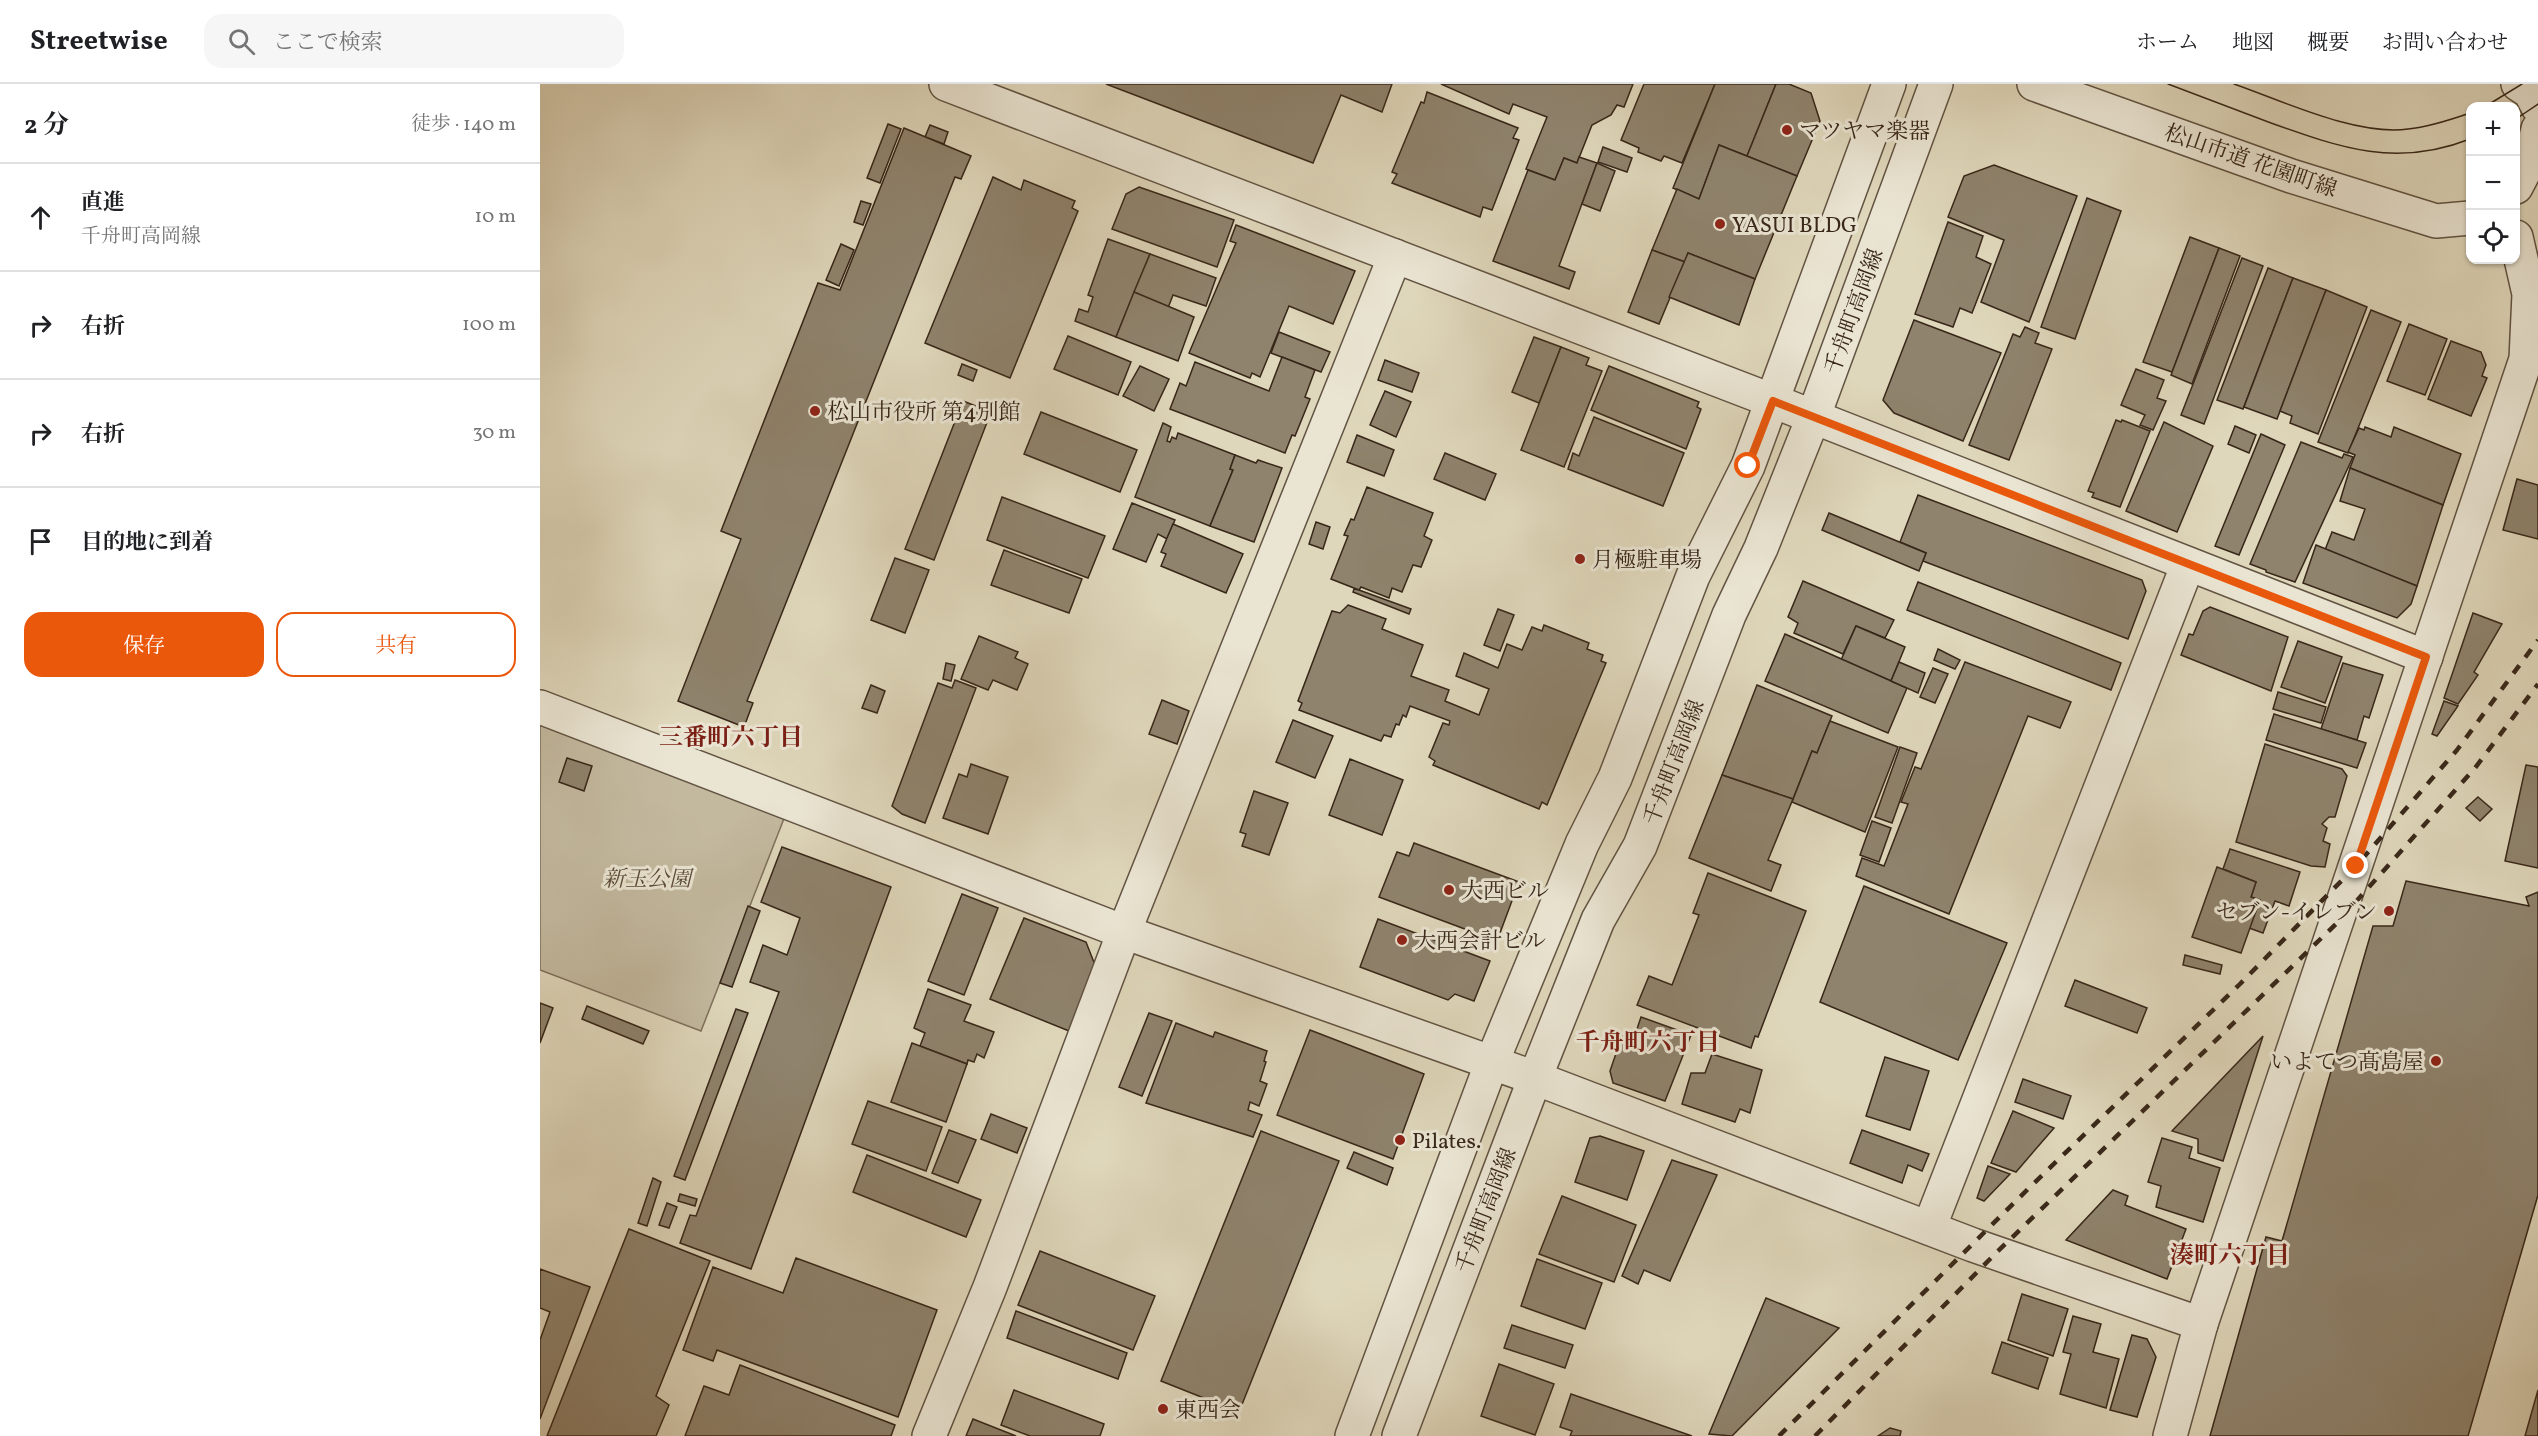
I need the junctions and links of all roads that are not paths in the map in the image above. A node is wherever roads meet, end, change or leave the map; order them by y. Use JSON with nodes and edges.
{"nodes":[{"id":1,"x":946,"y":84,"type":"edge"},
{"id":2,"x":1889,"y":84,"type":"edge"},
{"id":3,"x":1936,"y":84,"type":"edge"},
{"id":4,"x":2034,"y":84,"type":"edge"},
{"id":5,"x":2518,"y":84,"type":"edge"},
{"id":6,"x":2538,"y":107,"type":"edge"},
{"id":7,"x":2538,"y":129,"type":"edge"},
{"id":8,"x":2520,"y":179,"type":"edge"},
{"id":9,"x":2466,"y":218,"type":"edge"},
{"id":10,"x":2520,"y":255,"type":"edge"},
{"id":11,"x":1395,"y":256,"type":"junction"},
{"id":12,"x":1773,"y":401,"type":"junction"},
{"id":13,"x":1814,"y":418,"type":"junction"},
{"id":14,"x":2188,"y":564,"type":"junction"},
{"id":15,"x":2426,"y":657,"type":"junction"},
{"id":16,"x":540,"y":707,"type":"edge"},
{"id":17,"x":1124,"y":932,"type":"junction"},
{"id":18,"x":1492,"y":1062,"type":"junction"},
{"id":19,"x":1535,"y":1078,"type":"junction"},
{"id":20,"x":1929,"y":1228,"type":"junction"},
{"id":21,"x":2201,"y":1324,"type":"junction"},
{"id":22,"x":929,"y":1436,"type":"edge"},
{"id":23,"x":1352,"y":1436,"type":"edge"},
{"id":24,"x":1400,"y":1436,"type":"edge"},
{"id":25,"x":2170,"y":1436,"type":"edge"}],
"edges":[{"from":1,"to":11,"type":"street"},
{"from":2,"to":12,"type":"street","name":"千舟町高岡線"},
{"from":3,"to":13,"type":"street","name":"千舟町高岡線"},
{"from":4,"to":9,"type":"street","name":"松山市道 花園町線"},
{"from":5,"to":6,"type":"street"},
{"from":7,"to":8,"type":"street"},
{"from":10,"to":15,"type":"street"},
{"from":11,"to":12,"type":"street"},
{"from":11,"to":17,"type":"street"},
{"from":12,"to":13,"type":"street"},
{"from":12,"to":18,"type":"street","name":"千舟町高岡線"},
{"from":13,"to":14,"type":"street"},
{"from":13,"to":19,"type":"street","name":"千舟町高岡線"},
{"from":14,"to":15,"type":"street"},
{"from":14,"to":20,"type":"street"},
{"from":15,"to":21,"type":"street"},
{"from":16,"to":17,"type":"street"},
{"from":17,"to":18,"type":"street"},
{"from":17,"to":22,"type":"street"},
{"from":18,"to":19,"type":"street"},
{"from":18,"to":23,"type":"street","name":"千舟町高岡線"},
{"from":19,"to":20,"type":"street"},
{"from":19,"to":24,"type":"street","name":"千舟町高岡線"},
{"from":20,"to":21,"type":"street"},
{"from":21,"to":25,"type":"street"}]}
